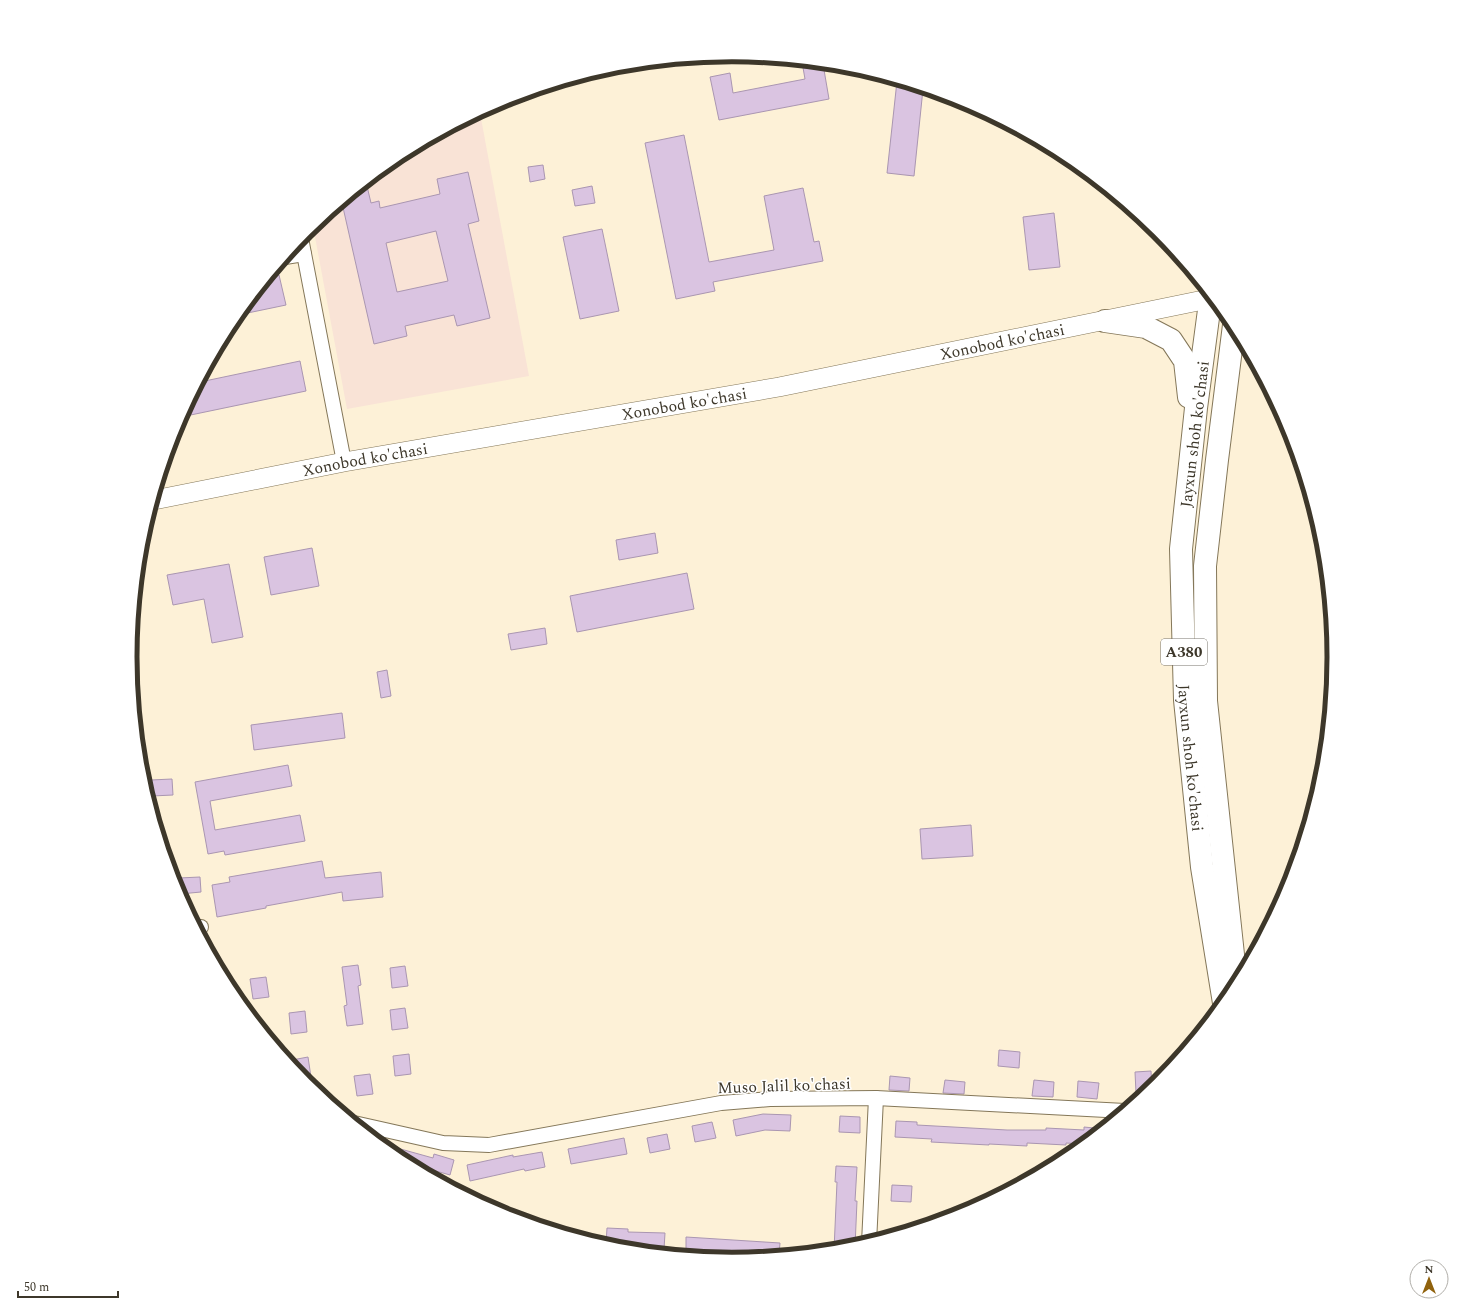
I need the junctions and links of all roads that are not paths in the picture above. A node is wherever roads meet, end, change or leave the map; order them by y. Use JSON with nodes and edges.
{"nodes":[{"id":1,"x":302,"y":246,"type":"edge"},
{"id":2,"x":304,"y":254,"type":"junction"},
{"id":3,"x":293,"y":256,"type":"edge"},
{"id":4,"x":1207,"y":298,"type":"edge"},
{"id":5,"x":1210,"y":302,"type":"edge"},
{"id":6,"x":1105,"y":321,"type":"junction"},
{"id":7,"x":1233,"y":335,"type":"edge"},
{"id":8,"x":344,"y":462,"type":"junction"},
{"id":9,"x":1189,"y":462,"type":"junction"},
{"id":10,"x":158,"y":499,"type":"edge"},
{"id":11,"x":1240,"y":969,"type":"edge"},
{"id":12,"x":1223,"y":995,"type":"edge"},
{"id":13,"x":876,"y":1098,"type":"junction"},
{"id":14,"x":1118,"y":1111,"type":"edge"},
{"id":15,"x":364,"y":1125,"type":"edge"},
{"id":16,"x":869,"y":1237,"type":"edge"}],
"edges":[{"from":1,"to":2,"type":"street"},
{"from":2,"to":3,"type":"street"},
{"from":2,"to":8,"type":"street"},
{"from":4,"to":6,"type":"main road","name":"Xonobod ko'chasi"},
{"from":5,"to":9,"type":"highway","name":"Jayxun shoh ko'chasi","number":"A380"},
{"from":6,"to":8,"type":"main road","name":"Xonobod ko'chasi"},
{"from":6,"to":9,"type":"highway"},
{"from":7,"to":11,"type":"highway","name":"Jayxun shoh ko'chasi","number":"A380"},
{"from":8,"to":10,"type":"main road","name":"Xonobod ko'chasi"},
{"from":9,"to":12,"type":"highway","name":"Jayxun shoh ko'chasi","number":"A380"},
{"from":13,"to":14,"type":"street","name":"Muso Jalil ko'chasi"},
{"from":13,"to":15,"type":"street","name":"Muso Jalil ko'chasi"},
{"from":13,"to":16,"type":"street"}]}
